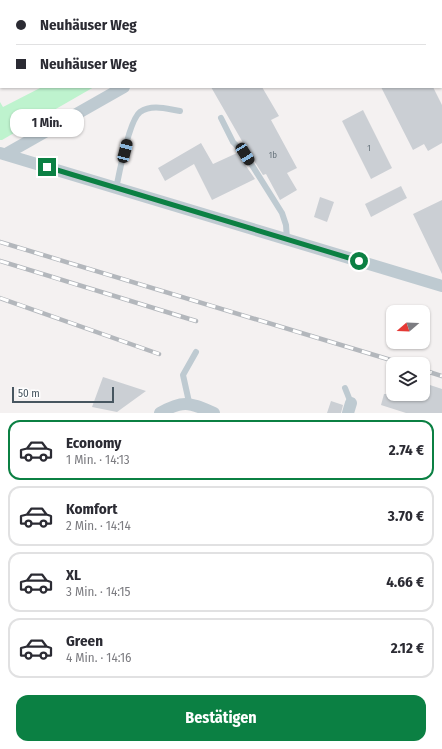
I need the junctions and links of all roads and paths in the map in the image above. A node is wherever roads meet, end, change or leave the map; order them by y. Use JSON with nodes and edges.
{"nodes":[{"id":1,"x":122,"y":88,"type":"edge"},
{"id":2,"x":180,"y":111,"type":"dead end"},
{"id":3,"x":221,"y":118,"type":"dead end"},
{"id":4,"x":3,"y":153,"type":"edge"},
{"id":5,"x":116,"y":189,"type":"junction"},
{"id":6,"x":287,"y":240,"type":"junction"},
{"id":7,"x":442,"y":286,"type":"edge"},
{"id":8,"x":196,"y":352,"type":"dead end"},
{"id":9,"x":345,"y":388,"type":"dead end"},
{"id":10,"x":187,"y":402,"type":"junction"},
{"id":11,"x":350,"y":408,"type":"edge"},
{"id":12,"x":160,"y":413,"type":"edge"},
{"id":13,"x":214,"y":413,"type":"edge"}],
"edges":[{"from":1,"to":4,"type":"street"},
{"from":2,"to":5,"type":"lane"},
{"from":3,"to":6,"type":"lane"},
{"from":4,"to":5,"type":"street"},
{"from":5,"to":6,"type":"street"},
{"from":6,"to":7,"type":"street"},
{"from":8,"to":10,"type":"lane"},
{"from":9,"to":11,"type":"lane"},
{"from":10,"to":12,"type":"street"},
{"from":10,"to":13,"type":"street"}]}
